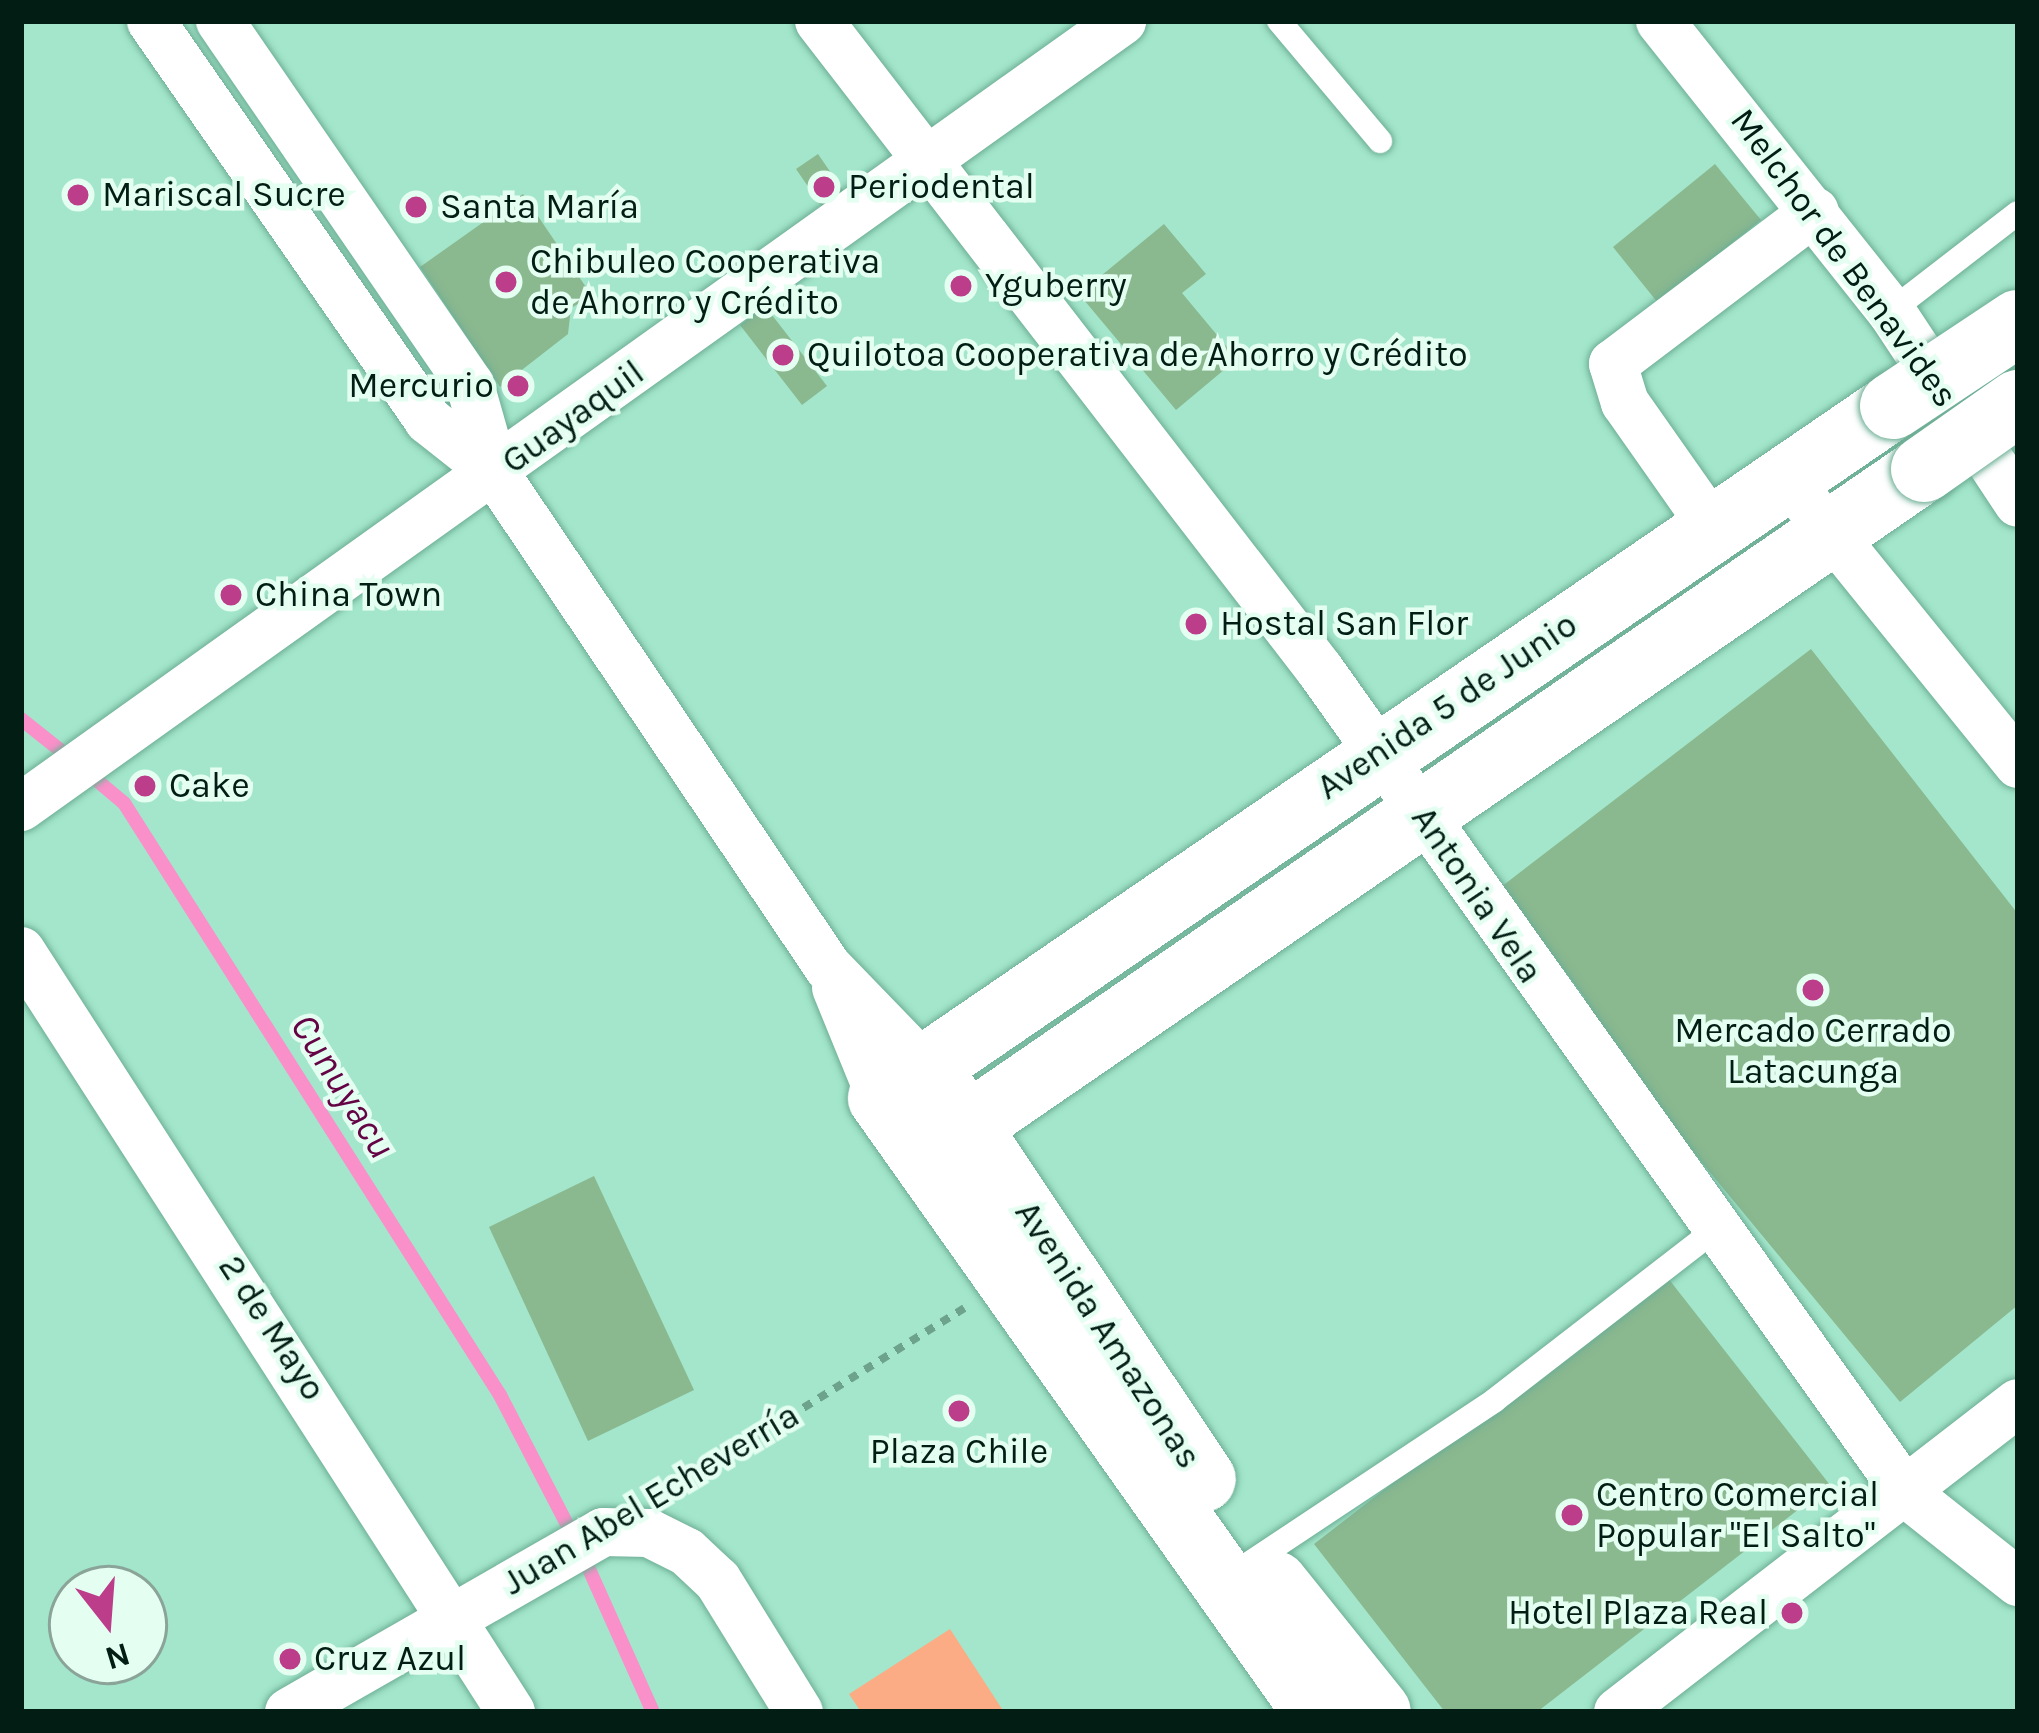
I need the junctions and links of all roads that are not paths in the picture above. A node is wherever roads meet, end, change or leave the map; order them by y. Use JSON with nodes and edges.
{"nodes":[{"id":1,"x":151,"y":21,"type":"edge"},
{"id":2,"x":220,"y":21,"type":"edge"},
{"id":3,"x":819,"y":21,"type":"edge"},
{"id":4,"x":1122,"y":21,"type":"edge"},
{"id":5,"x":1280,"y":21,"type":"edge"},
{"id":6,"x":1660,"y":21,"type":"edge"},
{"id":7,"x":1380,"y":141,"type":"dead end"},
{"id":8,"x":924,"y":164,"type":"junction"},
{"id":9,"x":1815,"y":211,"type":"junction"},
{"id":10,"x":2018,"y":213,"type":"edge"},
{"id":11,"x":1891,"y":311,"type":"junction"},
{"id":12,"x":2018,"y":322,"type":"edge"},
{"id":13,"x":2018,"y":403,"type":"edge"},
{"id":14,"x":495,"y":473,"type":"junction"},
{"id":15,"x":1790,"y":478,"type":"junction"},
{"id":16,"x":2018,"y":503,"type":"edge"},
{"id":17,"x":1713,"y":528,"type":"junction"},
{"id":18,"x":1830,"y":535,"type":"junction"},
{"id":19,"x":1378,"y":751,"type":"junction"},
{"id":20,"x":2018,"y":764,"type":"edge"},
{"id":21,"x":33,"y":799,"type":"edge"},
{"id":22,"x":1423,"y":814,"type":"junction"},
{"id":23,"x":21,"y":951,"type":"edge"},
{"id":24,"x":903,"y":1082,"type":"junction"},
{"id":25,"x":945,"y":1141,"type":"junction"},
{"id":26,"x":1712,"y":1232,"type":"junction"},
{"id":27,"x":2018,"y":1403,"type":"edge"},
{"id":28,"x":1906,"y":1494,"type":"junction"},
{"id":29,"x":1239,"y":1570,"type":"junction"},
{"id":30,"x":2018,"y":1582,"type":"edge"},
{"id":31,"x":458,"y":1615,"type":"junction"},
{"id":32,"x":289,"y":1712,"type":"edge"},
{"id":33,"x":511,"y":1712,"type":"edge"},
{"id":34,"x":799,"y":1712,"type":"edge"},
{"id":35,"x":1316,"y":1712,"type":"edge"},
{"id":36,"x":1378,"y":1712,"type":"edge"},
{"id":37,"x":1618,"y":1712,"type":"edge"}],
"edges":[{"from":1,"to":14,"type":"street","name":"Avenida Amazonas"},
{"from":2,"to":14,"type":"street","name":"Avenida Amazonas"},
{"from":3,"to":8,"type":"street","name":"Antonia Vela"},
{"from":4,"to":8,"type":"street","name":"Guayaquil"},
{"from":5,"to":7,"type":"lane"},
{"from":6,"to":9,"type":"street","name":"Melchor de Benavides"},
{"from":8,"to":14,"type":"street","name":"Guayaquil"},
{"from":8,"to":19,"type":"street","name":"Antonia Vela"},
{"from":9,"to":11,"type":"street","name":"Melchor de Benavides"},
{"from":9,"to":17,"type":"street"},
{"from":10,"to":11,"type":"lane"},
{"from":11,"to":16,"type":"street","name":"Melchor de Benavides"},
{"from":12,"to":15,"type":"main road","name":"Avenida 5 de Junio","bridge":true},
{"from":13,"to":18,"type":"main road","name":"Avenida 5 de Junio","bridge":true},
{"from":14,"to":21,"type":"street","name":"Guayaquil"},
{"from":14,"to":24,"type":"street","name":"Avenida Amazonas"},
{"from":15,"to":17,"type":"main road","name":"Avenida 5 de Junio"},
{"from":15,"to":18,"type":"street"},
{"from":17,"to":19,"type":"main road","name":"Avenida 5 de Junio"},
{"from":18,"to":20,"type":"street"},
{"from":18,"to":22,"type":"main road","name":"Avenida 5 de Junio"},
{"from":19,"to":22,"type":"street","name":"Antonia Vela"},
{"from":19,"to":24,"type":"main road","name":"Avenida 5 de Junio"},
{"from":22,"to":25,"type":"main road","name":"Avenida 5 de Junio"},
{"from":22,"to":26,"type":"street","name":"Antonia Vela"},
{"from":23,"to":31,"type":"street","name":"2 de Mayo"},
{"from":24,"to":25,"type":"main road","name":"Avenida Amazonas"},
{"from":25,"to":29,"type":"main road","name":"Avenida Amazonas"},
{"from":25,"to":29,"type":"main road","name":"Avenida Amazonas"},
{"from":26,"to":28,"type":"street","name":"Antonia Vela"},
{"from":26,"to":29,"type":"lane"},
{"from":27,"to":28,"type":"street"},
{"from":28,"to":30,"type":"street","name":"Antonia Vela"},
{"from":28,"to":37,"type":"street"},
{"from":29,"to":35,"type":"main road","name":"Avenida Amazonas"},
{"from":29,"to":36,"type":"main road","name":"Avenida Amazonas"},
{"from":31,"to":32,"type":"street","name":"Juan Abel Echeverría"},
{"from":31,"to":33,"type":"street","name":"2 de Mayo"},
{"from":31,"to":34,"type":"street","name":"Juan Abel Echeverría"}]}
